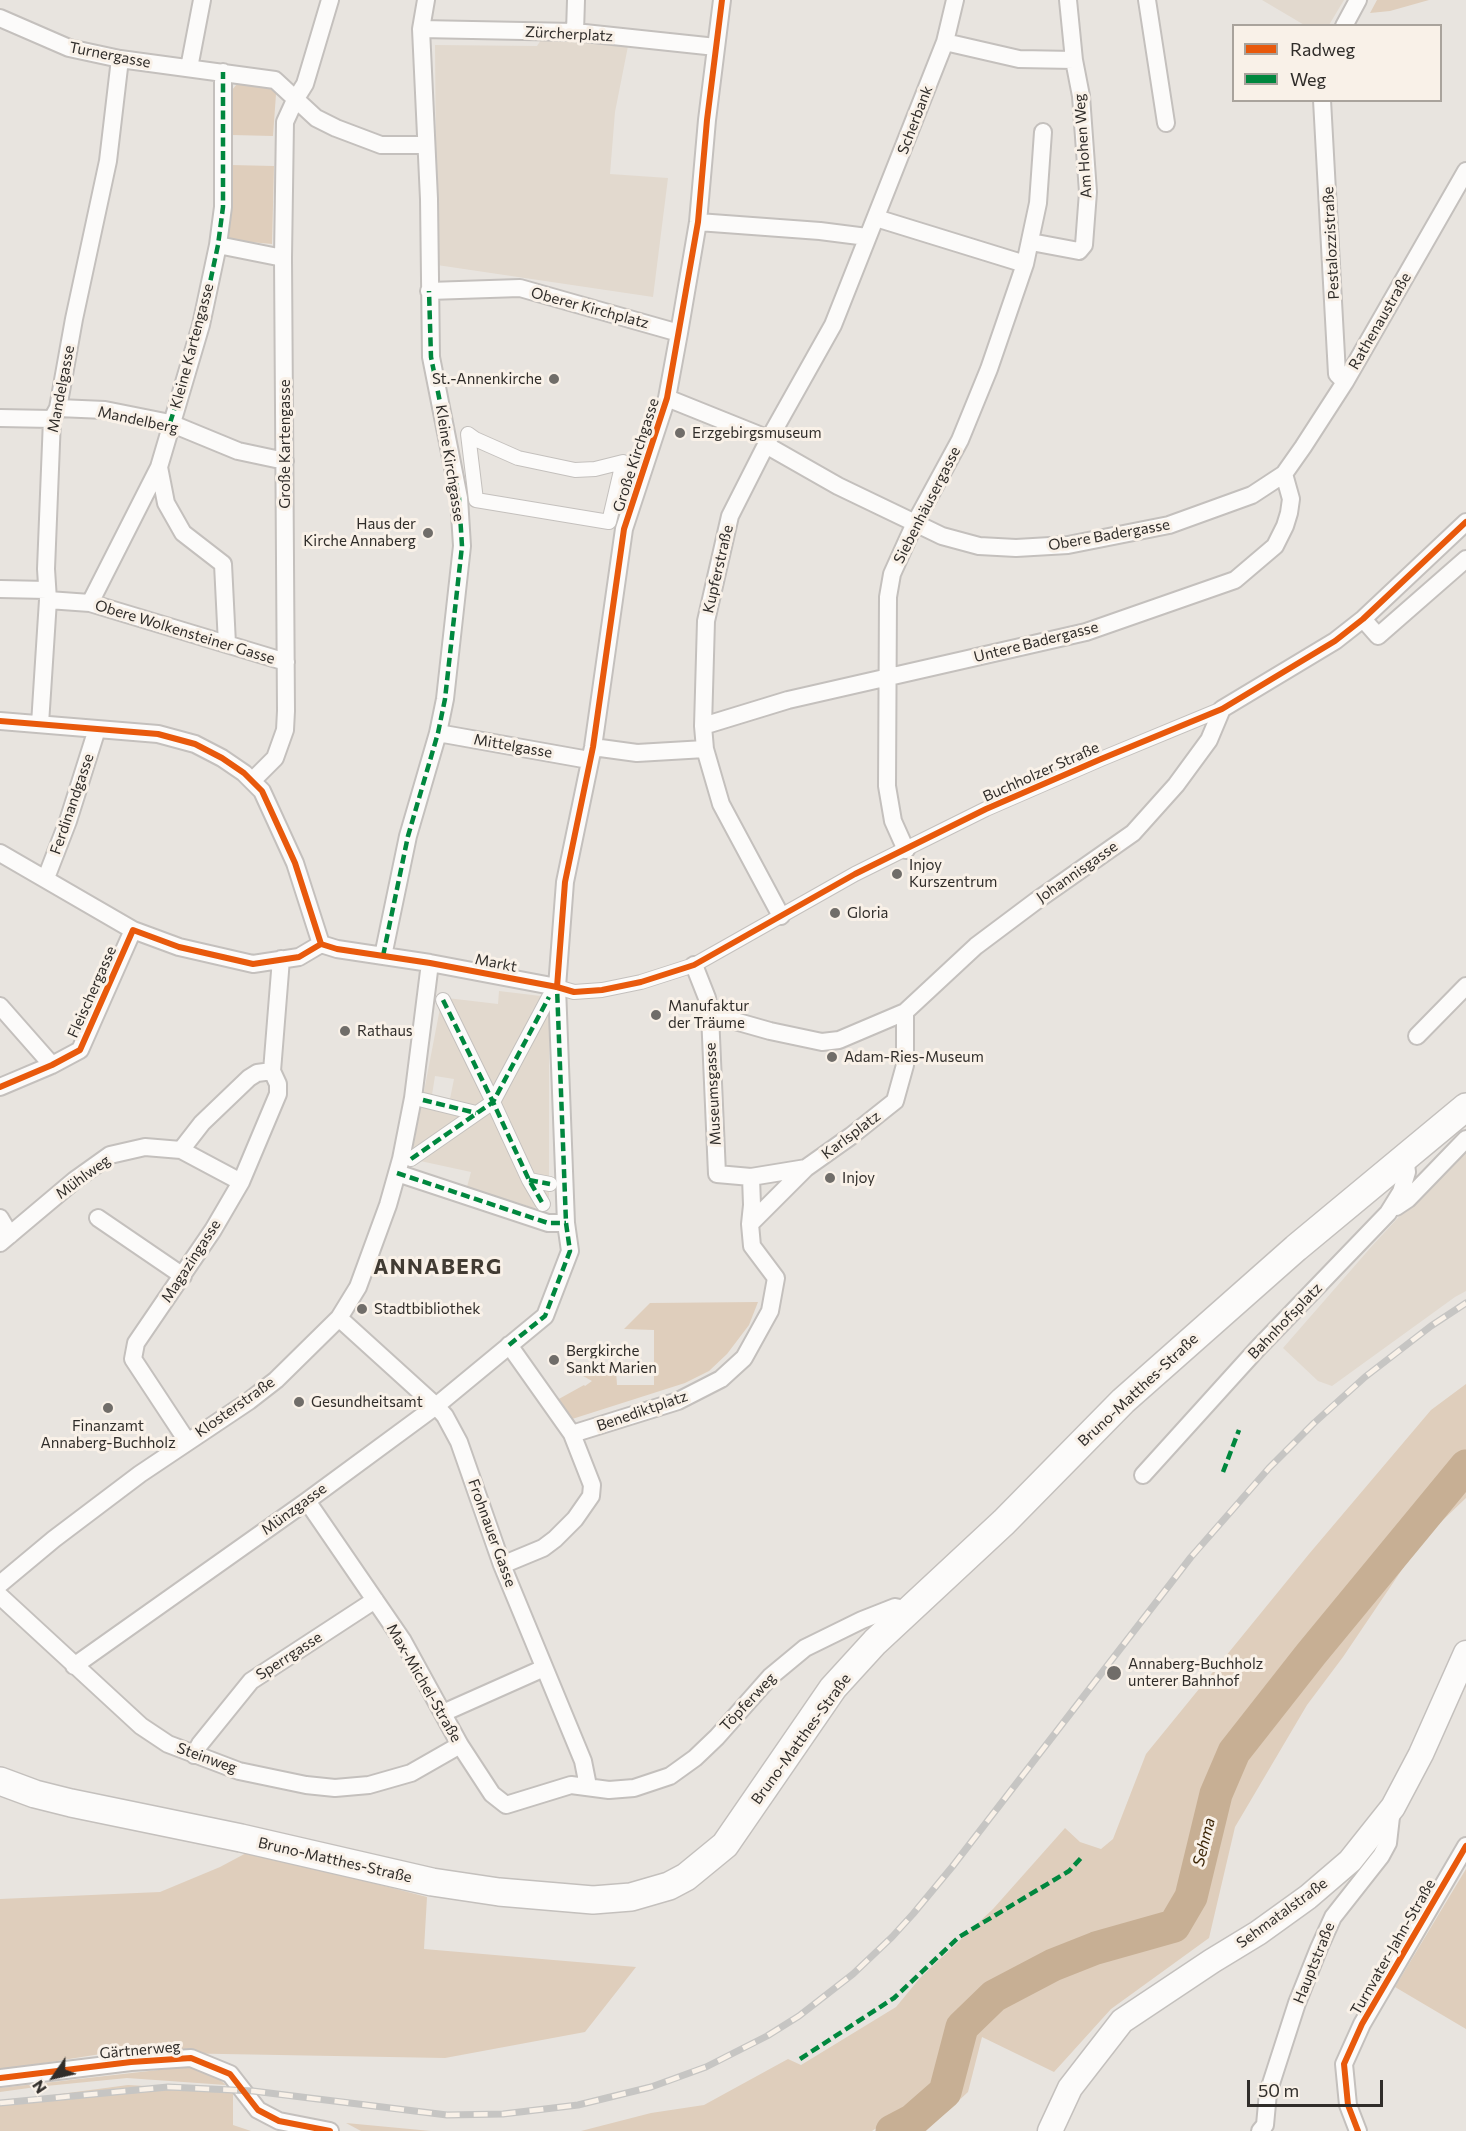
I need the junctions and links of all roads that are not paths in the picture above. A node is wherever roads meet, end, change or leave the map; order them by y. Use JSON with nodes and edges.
{"nodes":[{"id":1,"x":202,"y":0,"type":"edge"},
{"id":2,"x":330,"y":0,"type":"edge"},
{"id":3,"x":426,"y":0,"type":"edge"},
{"id":4,"x":576,"y":0,"type":"edge"},
{"id":5,"x":722,"y":0,"type":"edge"},
{"id":6,"x":955,"y":0,"type":"edge"},
{"id":7,"x":1068,"y":0,"type":"edge"},
{"id":8,"x":1147,"y":0,"type":"edge"},
{"id":9,"x":1358,"y":0,"type":"edge"},
{"id":10,"x":0,"y":18,"type":"edge"},
{"id":11,"x":1345,"y":24,"type":"edge"},
{"id":12,"x":421,"y":29,"type":"junction"},
{"id":13,"x":575,"y":32,"type":"junction"},
{"id":14,"x":945,"y":42,"type":"junction"},
{"id":15,"x":716,"y":47,"type":"junction"},
{"id":16,"x":120,"y":59,"type":"junction"},
{"id":17,"x":1074,"y":60,"type":"junction"},
{"id":18,"x":189,"y":68,"type":"junction"},
{"id":19,"x":223,"y":72,"type":"junction"},
{"id":20,"x":295,"y":100,"type":"junction"},
{"id":21,"x":1322,"y":102,"type":"edge"},
{"id":22,"x":1166,"y":123,"type":"dead end"},
{"id":23,"x":1043,"y":132,"type":"dead end"},
{"id":24,"x":426,"y":145,"type":"junction"},
{"id":25,"x":1466,"y":171,"type":"edge"},
{"id":26,"x":876,"y":218,"type":"junction"},
{"id":27,"x":698,"y":222,"type":"junction"},
{"id":28,"x":867,"y":237,"type":"junction"},
{"id":29,"x":1031,"y":242,"type":"junction"},
{"id":30,"x":218,"y":245,"type":"junction"},
{"id":31,"x":283,"y":258,"type":"junction"},
{"id":32,"x":1025,"y":264,"type":"junction"},
{"id":33,"x":429,"y":291,"type":"junction"},
{"id":34,"x":679,"y":333,"type":"junction"},
{"id":35,"x":1345,"y":381,"type":"junction"},
{"id":36,"x":667,"y":398,"type":"junction"},
{"id":37,"x":55,"y":413,"type":"junction"},
{"id":38,"x":0,"y":418,"type":"edge"},
{"id":39,"x":170,"y":423,"type":"junction"},
{"id":40,"x":767,"y":442,"type":"junction"},
{"id":41,"x":285,"y":461,"type":"junction"},
{"id":42,"x":159,"y":467,"type":"junction"},
{"id":43,"x":1286,"y":471,"type":"junction"},
{"id":44,"x":609,"y":522,"type":"joint"},
{"id":45,"x":1466,"y":522,"type":"edge"},
{"id":46,"x":915,"y":523,"type":"junction"},
{"id":47,"x":1466,"y":559,"type":"edge"},
{"id":48,"x":0,"y":588,"type":"edge"},
{"id":49,"x":48,"y":595,"type":"junction"},
{"id":50,"x":90,"y":603,"type":"junction"},
{"id":51,"x":1363,"y":620,"type":"junction"},
{"id":52,"x":227,"y":644,"type":"junction"},
{"id":53,"x":286,"y":662,"type":"junction"},
{"id":54,"x":886,"y":678,"type":"junction"},
{"id":55,"x":1222,"y":709,"type":"junction"},
{"id":56,"x":0,"y":721,"type":"edge"},
{"id":57,"x":40,"y":724,"type":"junction"},
{"id":58,"x":703,"y":726,"type":"junction"},
{"id":59,"x":97,"y":729,"type":"junction"},
{"id":60,"x":438,"y":733,"type":"junction"},
{"id":61,"x":705,"y":749,"type":"junction"},
{"id":62,"x":591,"y":754,"type":"junction"},
{"id":63,"x":253,"y":780,"type":"junction"},
{"id":64,"x":906,"y":850,"type":"junction"},
{"id":65,"x":0,"y":853,"type":"edge"},
{"id":66,"x":46,"y":878,"type":"junction"},
{"id":67,"x":781,"y":916,"type":"junction"},
{"id":68,"x":133,"y":930,"type":"junction"},
{"id":69,"x":321,"y":944,"type":"junction"},
{"id":70,"x":383,"y":956,"type":"junction"},
{"id":71,"x":281,"y":959,"type":"junction"},
{"id":72,"x":430,"y":963,"type":"junction"},
{"id":73,"x":694,"y":965,"type":"junction"},
{"id":74,"x":1466,"y":986,"type":"edge"},
{"id":75,"x":553,"y":992,"type":"junction"},
{"id":76,"x":443,"y":1000,"type":"dead end"},
{"id":77,"x":0,"y":1006,"type":"edge"},
{"id":78,"x":906,"y":1012,"type":"junction"},
{"id":79,"x":710,"y":1014,"type":"junction"},
{"id":80,"x":1417,"y":1036,"type":"dead end"},
{"id":81,"x":52,"y":1065,"type":"junction"},
{"id":82,"x":272,"y":1071,"type":"junction"},
{"id":83,"x":0,"y":1087,"type":"edge"},
{"id":84,"x":423,"y":1100,"type":"dead end"},
{"id":85,"x":493,"y":1102,"type":"junction"},
{"id":86,"x":1466,"y":1107,"type":"edge"},
{"id":87,"x":476,"y":1113,"type":"junction"},
{"id":88,"x":1466,"y":1139,"type":"edge"},
{"id":89,"x":182,"y":1150,"type":"junction"},
{"id":90,"x":1405,"y":1156,"type":"junction"},
{"id":91,"x":411,"y":1159,"type":"dead end"},
{"id":92,"x":806,"y":1168,"type":"junction"},
{"id":93,"x":397,"y":1173,"type":"junction"},
{"id":94,"x":717,"y":1174,"type":"joint"},
{"id":95,"x":751,"y":1178,"type":"junction"},
{"id":96,"x":529,"y":1180,"type":"junction"},
{"id":97,"x":241,"y":1182,"type":"junction"},
{"id":98,"x":550,"y":1184,"type":"dead end"},
{"id":99,"x":543,"y":1204,"type":"dead end"},
{"id":100,"x":1388,"y":1213,"type":"junction"},
{"id":101,"x":0,"y":1218,"type":"edge"},
{"id":102,"x":98,"y":1218,"type":"dead end"},
{"id":103,"x":566,"y":1223,"type":"junction"},
{"id":104,"x":750,"y":1224,"type":"junction"},
{"id":105,"x":5,"y":1239,"type":"edge"},
{"id":106,"x":183,"y":1276,"type":"junction"},
{"id":107,"x":339,"y":1318,"type":"junction"},
{"id":108,"x":509,"y":1345,"type":"junction"},
{"id":109,"x":436,"y":1406,"type":"junction"},
{"id":110,"x":572,"y":1434,"type":"junction"},
{"id":111,"x":187,"y":1441,"type":"junction"},
{"id":112,"x":1143,"y":1475,"type":"dead end"},
{"id":113,"x":307,"y":1502,"type":"junction"},
{"id":114,"x":502,"y":1565,"type":"junction"},
{"id":115,"x":0,"y":1584,"type":"edge"},
{"id":116,"x":0,"y":1596,"type":"edge"},
{"id":117,"x":375,"y":1600,"type":"junction"},
{"id":118,"x":909,"y":1610,"type":"junction"},
{"id":119,"x":1466,"y":1653,"type":"edge"},
{"id":120,"x":74,"y":1666,"type":"junction"},
{"id":121,"x":544,"y":1668,"type":"junction"},
{"id":122,"x":443,"y":1713,"type":"junction"},
{"id":123,"x":460,"y":1745,"type":"junction"},
{"id":124,"x":194,"y":1755,"type":"junction"},
{"id":125,"x":0,"y":1781,"type":"edge"},
{"id":126,"x":571,"y":1785,"type":"joint"},
{"id":127,"x":588,"y":1786,"type":"junction"},
{"id":128,"x":1393,"y":1807,"type":"junction"},
{"id":129,"x":1466,"y":1846,"type":"edge"},
{"id":130,"x":0,"y":2078,"type":"edge"},
{"id":131,"x":1266,"y":2129,"type":"edge"},
{"id":132,"x":330,"y":2131,"type":"edge"},
{"id":133,"x":1050,"y":2131,"type":"edge"},
{"id":134,"x":1358,"y":2131,"type":"edge"}],
"edges":[{"from":1,"to":18,"type":"street"},
{"from":2,"to":20,"type":"street","name":"Große Kartengasse"},
{"from":3,"to":12,"type":"street","name":"Kleine Kirchgasse"},
{"from":4,"to":13,"type":"street"},
{"from":5,"to":15,"type":"street","name":"Große Kirchgasse"},
{"from":6,"to":14,"type":"street","name":"Scherbank"},
{"from":7,"to":17,"type":"street","name":"Am Hohen Weg"},
{"from":8,"to":22,"type":"street"},
{"from":9,"to":11,"type":"street"},
{"from":10,"to":16,"type":"street","name":"Turnergasse"},
{"from":12,"to":13,"type":"street","name":"Zürcherplatz"},
{"from":12,"to":24,"type":"street","name":"Kleine Kirchgasse"},
{"from":13,"to":15,"type":"street","name":"Zürcherplatz"},
{"from":14,"to":17,"type":"street"},
{"from":14,"to":26,"type":"street","name":"Scherbank"},
{"from":15,"to":27,"type":"street","name":"Große Kirchgasse"},
{"from":16,"to":18,"type":"street","name":"Turnergasse"},
{"from":16,"to":37,"type":"street","name":"Mandelgasse"},
{"from":17,"to":29,"type":"street","name":"Am Hohen Weg"},
{"from":18,"to":19,"type":"street","name":"Turnergasse"},
{"from":19,"to":20,"type":"street","name":"Turnergasse"},
{"from":19,"to":30,"type":"street","name":"Kleine Kartengasse"},
{"from":20,"to":24,"type":"street","name":"Turnergasse"},
{"from":20,"to":31,"type":"street","name":"Große Kartengasse"},
{"from":21,"to":35,"type":"street","name":"Pestalozzistraße"},
{"from":23,"to":29,"type":"street"},
{"from":24,"to":33,"type":"street","name":"Kleine Kirchgasse"},
{"from":25,"to":35,"type":"street","name":"Rathenaustraße"},
{"from":26,"to":28,"type":"street","name":"Scherbank"},
{"from":26,"to":32,"type":"street"},
{"from":27,"to":28,"type":"street"},
{"from":27,"to":34,"type":"street","name":"Große Kirchgasse"},
{"from":28,"to":40,"type":"street","name":"Kupferstraße"},
{"from":29,"to":32,"type":"street","name":"Siebenhäusergasse"},
{"from":30,"to":31,"type":"street"},
{"from":30,"to":39,"type":"street","name":"Kleine Kartengasse"},
{"from":31,"to":41,"type":"street","name":"Große Kartengasse"},
{"from":32,"to":46,"type":"street","name":"Siebenhäusergasse"},
{"from":33,"to":34,"type":"street","name":"Oberer Kirchplatz"},
{"from":33,"to":60,"type":"street","name":"Kleine Kirchgasse"},
{"from":34,"to":36,"type":"street","name":"Große Kirchgasse"},
{"from":35,"to":43,"type":"street","name":"Rathenaustraße"},
{"from":36,"to":40,"type":"street","name":"Obere Badergasse"},
{"from":36,"to":62,"type":"street","name":"Große Kirchgasse"},
{"from":37,"to":38,"type":"street","name":"Mandelberg"},
{"from":37,"to":39,"type":"street","name":"Mandelberg"},
{"from":37,"to":49,"type":"street","name":"Mandelgasse"},
{"from":39,"to":41,"type":"street","name":"Mandelberg"},
{"from":39,"to":42,"type":"street","name":"Kleine Kartengasse"},
{"from":40,"to":46,"type":"street","name":"Obere Badergasse"},
{"from":40,"to":58,"type":"street","name":"Kupferstraße"},
{"from":41,"to":53,"type":"street","name":"Große Kartengasse"},
{"from":42,"to":50,"type":"street","name":"Kleine Kartengasse"},
{"from":42,"to":52,"type":"street"},
{"from":43,"to":46,"type":"street","name":"Obere Badergasse"},
{"from":43,"to":54,"type":"street","name":"Untere Badergasse"},
{"from":44,"to":44,"type":"street"},
{"from":45,"to":51,"type":"street","name":"Buchholzer Straße"},
{"from":46,"to":54,"type":"street","name":"Siebenhäusergasse"},
{"from":47,"to":51,"type":"street"},
{"from":48,"to":49,"type":"street","name":"Obere Wolkensteiner Gasse"},
{"from":49,"to":50,"type":"street","name":"Obere Wolkensteiner Gasse"},
{"from":49,"to":57,"type":"street","name":"Mandelgasse"},
{"from":50,"to":52,"type":"street","name":"Obere Wolkensteiner Gasse"},
{"from":51,"to":55,"type":"street","name":"Buchholzer Straße"},
{"from":52,"to":53,"type":"street","name":"Obere Wolkensteiner Gasse"},
{"from":53,"to":63,"type":"street","name":"Große Kartengasse"},
{"from":54,"to":58,"type":"street","name":"Untere Badergasse"},
{"from":54,"to":64,"type":"street","name":"Siebenhäusergasse"},
{"from":55,"to":64,"type":"street","name":"Buchholzer Straße"},
{"from":55,"to":78,"type":"street","name":"Johannisgasse"},
{"from":56,"to":57,"type":"street"},
{"from":57,"to":59,"type":"street"},
{"from":58,"to":61,"type":"street","name":"Kupferstraße"},
{"from":59,"to":63,"type":"street"},
{"from":59,"to":66,"type":"street","name":"Ferdinandgasse"},
{"from":60,"to":62,"type":"street","name":"Mittelgasse"},
{"from":60,"to":70,"type":"street","name":"Kleine Kirchgasse"},
{"from":61,"to":62,"type":"street"},
{"from":61,"to":67,"type":"street","name":"Kupferstraße"},
{"from":62,"to":75,"type":"street","name":"Große Kirchgasse"},
{"from":63,"to":69,"type":"street"},
{"from":64,"to":67,"type":"street","name":"Buchholzer Straße"},
{"from":65,"to":66,"type":"street"},
{"from":66,"to":68,"type":"street"},
{"from":67,"to":73,"type":"street","name":"Buchholzer Straße"},
{"from":68,"to":71,"type":"street"},
{"from":68,"to":81,"type":"street","name":"Fleischergasse"},
{"from":69,"to":70,"type":"street","name":"Markt"},
{"from":69,"to":71,"type":"street"},
{"from":70,"to":72,"type":"street","name":"Markt"},
{"from":71,"to":82,"type":"street","name":"Magazingasse"},
{"from":72,"to":75,"type":"street","name":"Markt"},
{"from":72,"to":93,"type":"street"},
{"from":73,"to":75,"type":"street","name":"Buchholzer Straße"},
{"from":73,"to":79,"type":"street"},
{"from":74,"to":80,"type":"street"},
{"from":75,"to":85,"type":"street"},
{"from":75,"to":103,"type":"street"},
{"from":76,"to":85,"type":"street"},
{"from":77,"to":81,"type":"street"},
{"from":78,"to":79,"type":"street","name":"Johannisgasse"},
{"from":78,"to":92,"type":"street","name":"Karlsplatz"},
{"from":79,"to":94,"type":"street","name":"Museumsgasse"},
{"from":81,"to":83,"type":"street","name":"Fleischergasse"},
{"from":82,"to":89,"type":"street"},
{"from":82,"to":97,"type":"street","name":"Magazingasse"},
{"from":84,"to":87,"type":"street"},
{"from":85,"to":87,"type":"street"},
{"from":85,"to":96,"type":"street"},
{"from":86,"to":90,"type":"main road","name":"Bruno-Matthes-Straße"},
{"from":87,"to":91,"type":"street"},
{"from":88,"to":100,"type":"street"},
{"from":89,"to":97,"type":"street","name":"Mühlweg"},
{"from":89,"to":105,"type":"street","name":"Mühlweg"},
{"from":90,"to":100,"type":"street","name":"Bahnhofsplatz"},
{"from":90,"to":118,"type":"main road","name":"Bruno-Matthes-Straße"},
{"from":92,"to":95,"type":"street","name":"Karlsplatz"},
{"from":92,"to":104,"type":"street","name":"Karlsplatz"},
{"from":93,"to":103,"type":"street"},
{"from":93,"to":107,"type":"street","name":"Klosterstraße"},
{"from":94,"to":95,"type":"street","name":"Karlsplatz"},
{"from":95,"to":104,"type":"street"},
{"from":96,"to":98,"type":"street"},
{"from":96,"to":99,"type":"street"},
{"from":97,"to":106,"type":"street","name":"Magazingasse"},
{"from":100,"to":112,"type":"street","name":"Bahnhofsplatz"},
{"from":101,"to":105,"type":"street"},
{"from":102,"to":106,"type":"street"},
{"from":103,"to":108,"type":"street","name":"Münzgasse"},
{"from":104,"to":110,"type":"street","name":"Benediktplatz"},
{"from":106,"to":111,"type":"street","name":"Magazingasse"},
{"from":107,"to":109,"type":"street","name":"Frohnauer Gasse"},
{"from":107,"to":111,"type":"street","name":"Klosterstraße"},
{"from":108,"to":109,"type":"street","name":"Münzgasse"},
{"from":108,"to":110,"type":"street"},
{"from":109,"to":113,"type":"street","name":"Münzgasse"},
{"from":109,"to":114,"type":"street","name":"Frohnauer Gasse"},
{"from":110,"to":114,"type":"street"},
{"from":111,"to":115,"type":"street","name":"Klosterstraße"},
{"from":113,"to":117,"type":"street","name":"Max-Michel-Straße"},
{"from":113,"to":120,"type":"street","name":"Münzgasse"},
{"from":114,"to":121,"type":"street","name":"Frohnauer Gasse"},
{"from":116,"to":120,"type":"street","name":"Steinweg"},
{"from":117,"to":122,"type":"street","name":"Max-Michel-Straße"},
{"from":117,"to":124,"type":"street","name":"Sperrgasse"},
{"from":118,"to":125,"type":"main road","name":"Bruno-Matthes-Straße"},
{"from":118,"to":127,"type":"street","name":"Töpferweg"},
{"from":119,"to":128,"type":"main road","name":"Sehmatalstraße"},
{"from":120,"to":124,"type":"street","name":"Steinweg"},
{"from":121,"to":122,"type":"street"},
{"from":121,"to":127,"type":"street","name":"Frohnauer Gasse"},
{"from":122,"to":123,"type":"street","name":"Max-Michel-Straße"},
{"from":123,"to":124,"type":"street","name":"Steinweg"},
{"from":123,"to":126,"type":"street","name":"Max-Michel-Straße"},
{"from":126,"to":127,"type":"street","name":"Töpferweg"},
{"from":128,"to":131,"type":"street","name":"Hauptstraße"},
{"from":128,"to":133,"type":"main road","name":"Sehmatalstraße"},
{"from":129,"to":134,"type":"street","name":"Turnvater-Jahn-Straße"},
{"from":130,"to":132,"type":"street","name":"Gärtnerweg"}]}
